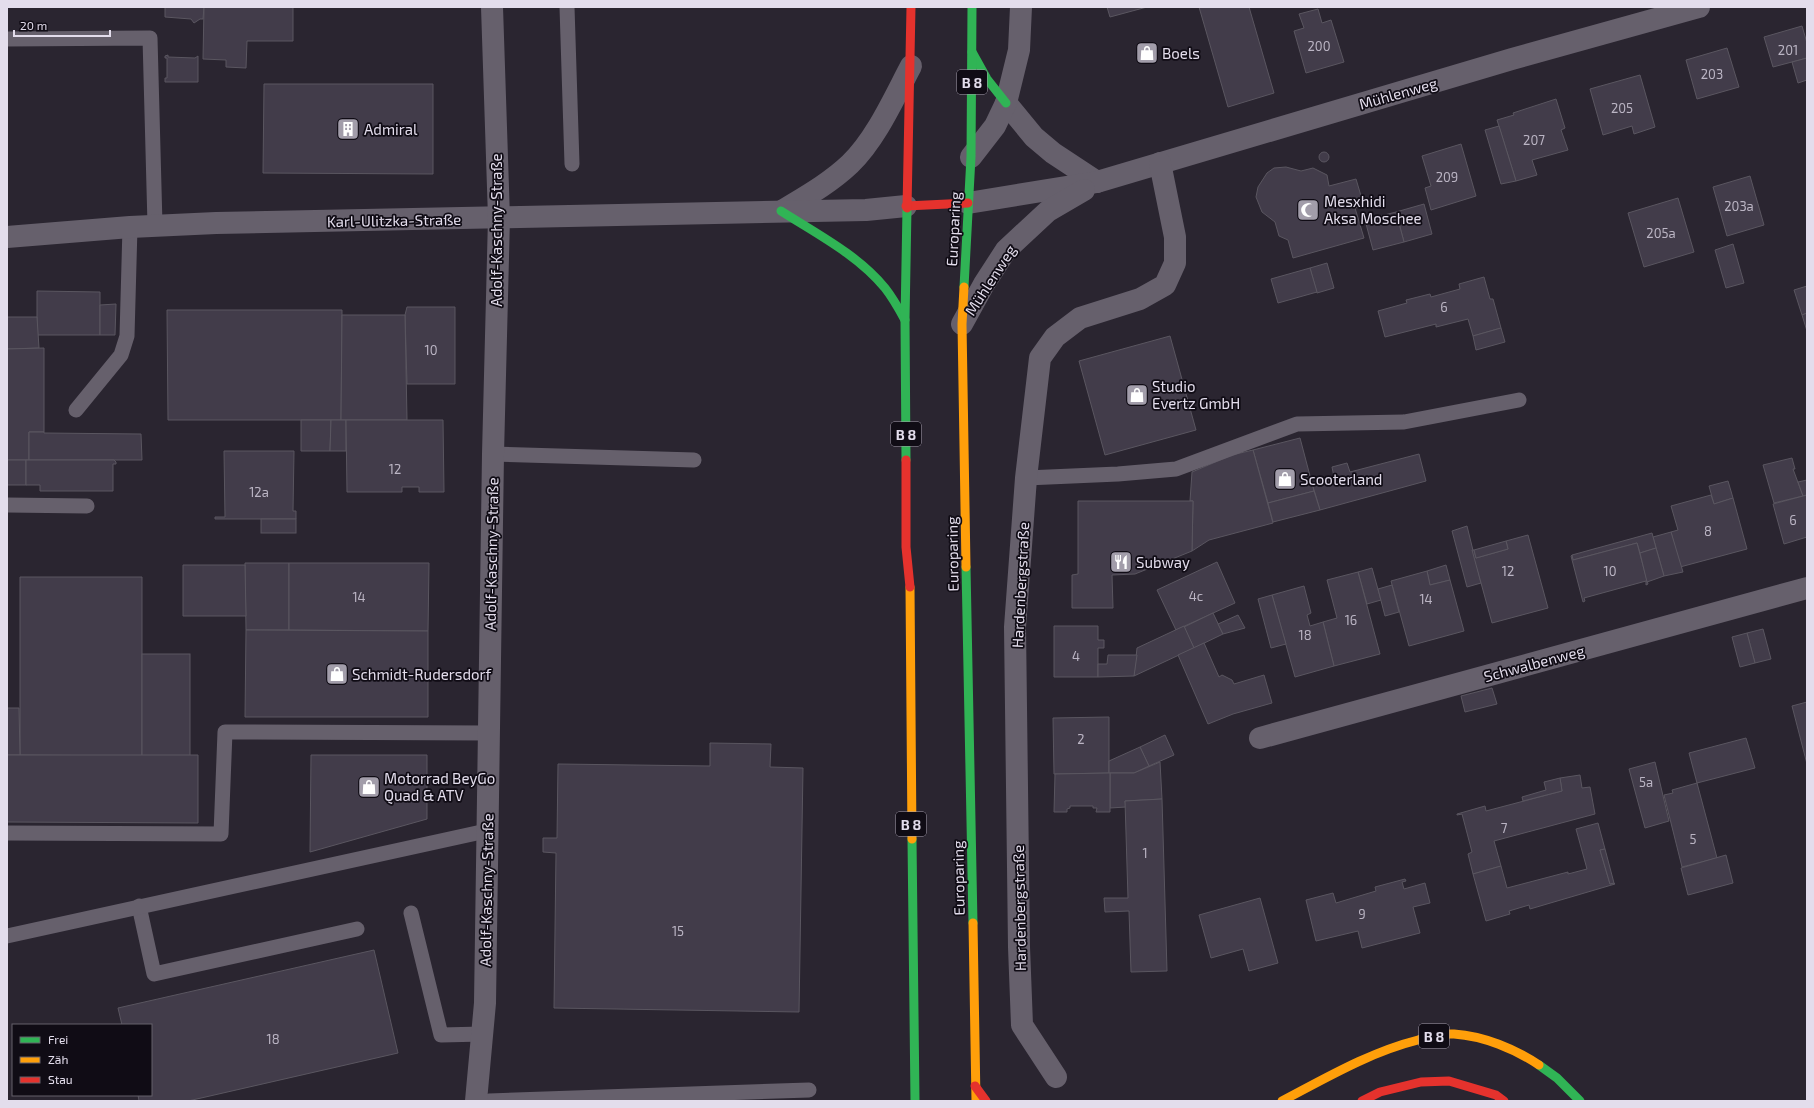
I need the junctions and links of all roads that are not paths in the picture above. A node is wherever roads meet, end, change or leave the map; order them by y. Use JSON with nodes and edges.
{"nodes":[{"id":1,"x":492,"y":7,"type":"edge"},
{"id":2,"x":566,"y":7,"type":"edge"},
{"id":3,"x":911,"y":7,"type":"edge"},
{"id":4,"x":972,"y":7,"type":"edge"},
{"id":5,"x":1021,"y":7,"type":"edge"},
{"id":6,"x":1699,"y":7,"type":"edge"},
{"id":7,"x":7,"y":39,"type":"edge"},
{"id":8,"x":972,"y":51,"type":"junction"},
{"id":9,"x":911,"y":66,"type":"junction"},
{"id":10,"x":1006,"y":103,"type":"junction"},
{"id":11,"x":971,"y":156,"type":"junction"},
{"id":12,"x":1160,"y":163,"type":"junction"},
{"id":13,"x":572,"y":164,"type":"dead end"},
{"id":14,"x":1097,"y":182,"type":"junction"},
{"id":15,"x":968,"y":203,"type":"junction"},
{"id":16,"x":906,"y":206,"type":"junction"},
{"id":17,"x":780,"y":211,"type":"junction"},
{"id":18,"x":499,"y":218,"type":"junction"},
{"id":19,"x":155,"y":225,"type":"junction"},
{"id":20,"x":130,"y":227,"type":"junction"},
{"id":21,"x":7,"y":237,"type":"edge"},
{"id":22,"x":905,"y":320,"type":"junction"},
{"id":23,"x":962,"y":324,"type":"junction"},
{"id":24,"x":1519,"y":400,"type":"dead end"},
{"id":25,"x":76,"y":410,"type":"dead end"},
{"id":26,"x":493,"y":454,"type":"junction"},
{"id":27,"x":694,"y":460,"type":"dead end"},
{"id":28,"x":1026,"y":478,"type":"junction"},
{"id":29,"x":7,"y":505,"type":"edge"},
{"id":30,"x":86,"y":506,"type":"dead end"},
{"id":31,"x":1807,"y":588,"type":"edge"},
{"id":32,"x":488,"y":733,"type":"junction"},
{"id":33,"x":1260,"y":738,"type":"dead end"},
{"id":34,"x":486,"y":831,"type":"junction"},
{"id":35,"x":7,"y":833,"type":"edge"},
{"id":36,"x":139,"y":906,"type":"junction"},
{"id":37,"x":411,"y":913,"type":"dead end"},
{"id":38,"x":357,"y":929,"type":"dead end"},
{"id":39,"x":7,"y":936,"type":"edge"},
{"id":40,"x":483,"y":1034,"type":"junction"},
{"id":41,"x":1056,"y":1077,"type":"dead end"},
{"id":42,"x":975,"y":1086,"type":"junction"},
{"id":43,"x":809,"y":1090,"type":"dead end"},
{"id":44,"x":476,"y":1101,"type":"edge"},
{"id":45,"x":489,"y":1101,"type":"edge"},
{"id":46,"x":914,"y":1101,"type":"edge"},
{"id":47,"x":976,"y":1101,"type":"edge"},
{"id":48,"x":986,"y":1101,"type":"edge"},
{"id":49,"x":1282,"y":1101,"type":"edge"},
{"id":50,"x":1362,"y":1101,"type":"edge"},
{"id":51,"x":1504,"y":1101,"type":"edge"},
{"id":52,"x":1580,"y":1101,"type":"edge"}],
"edges":[{"from":1,"to":18,"type":"street","name":"Adolf-Kaschny-Straße"},
{"from":2,"to":13,"type":"lane"},
{"from":3,"to":9,"type":"main road","number":"B 8"},
{"from":4,"to":8,"type":"main road","name":"Europaring","number":"B 8"},
{"from":5,"to":10,"type":"street"},
{"from":6,"to":12,"type":"street","name":"Mühlenweg"},
{"from":7,"to":19,"type":"lane"},
{"from":8,"to":10,"type":"main road"},
{"from":8,"to":11,"type":"main road","name":"Europaring","number":"B 8"},
{"from":9,"to":16,"type":"main road","number":"B 8"},
{"from":9,"to":17,"type":"street","name":"Karl-Ulitzka-Straße"},
{"from":10,"to":11,"type":"street"},
{"from":10,"to":14,"type":"street"},
{"from":11,"to":15,"type":"main road","name":"Europaring","number":"B 8"},
{"from":12,"to":14,"type":"street","name":"Mühlenweg"},
{"from":12,"to":28,"type":"street","name":"Hardenbergstraße"},
{"from":14,"to":15,"type":"street","name":"Mühlenweg"},
{"from":14,"to":23,"type":"street","name":"Mühlenweg"},
{"from":15,"to":16,"type":"main road"},
{"from":15,"to":23,"type":"main road","name":"Europaring","number":"B 8"},
{"from":16,"to":17,"type":"street","name":"Karl-Ulitzka-Straße"},
{"from":16,"to":22,"type":"main road","number":"B 8"},
{"from":17,"to":18,"type":"street","name":"Karl-Ulitzka-Straße"},
{"from":17,"to":22,"type":"main road"},
{"from":18,"to":19,"type":"street","name":"Karl-Ulitzka-Straße"},
{"from":18,"to":26,"type":"street","name":"Adolf-Kaschny-Straße"},
{"from":19,"to":20,"type":"street","name":"Karl-Ulitzka-Straße"},
{"from":20,"to":21,"type":"street","name":"Karl-Ulitzka-Straße"},
{"from":20,"to":25,"type":"lane"},
{"from":22,"to":46,"type":"main road","number":"B 8"},
{"from":23,"to":42,"type":"main road","name":"Europaring","number":"B 8"},
{"from":24,"to":28,"type":"lane"},
{"from":26,"to":27,"type":"lane"},
{"from":26,"to":32,"type":"street","name":"Adolf-Kaschny-Straße"},
{"from":28,"to":41,"type":"street","name":"Hardenbergstraße"},
{"from":29,"to":30,"type":"lane"},
{"from":31,"to":33,"type":"street","name":"Schwalbenweg"},
{"from":32,"to":34,"type":"street","name":"Adolf-Kaschny-Straße"},
{"from":32,"to":35,"type":"lane"},
{"from":34,"to":36,"type":"lane"},
{"from":34,"to":40,"type":"street","name":"Adolf-Kaschny-Straße"},
{"from":36,"to":38,"type":"lane"},
{"from":36,"to":39,"type":"lane"},
{"from":37,"to":40,"type":"lane"},
{"from":40,"to":44,"type":"street","name":"Adolf-Kaschny-Straße"},
{"from":42,"to":47,"type":"main road","name":"Europaring"},
{"from":42,"to":48,"type":"main road"},
{"from":43,"to":45,"type":"lane"},
{"from":49,"to":52,"type":"main road","number":"B 8"},
{"from":50,"to":51,"type":"main road"}]}
